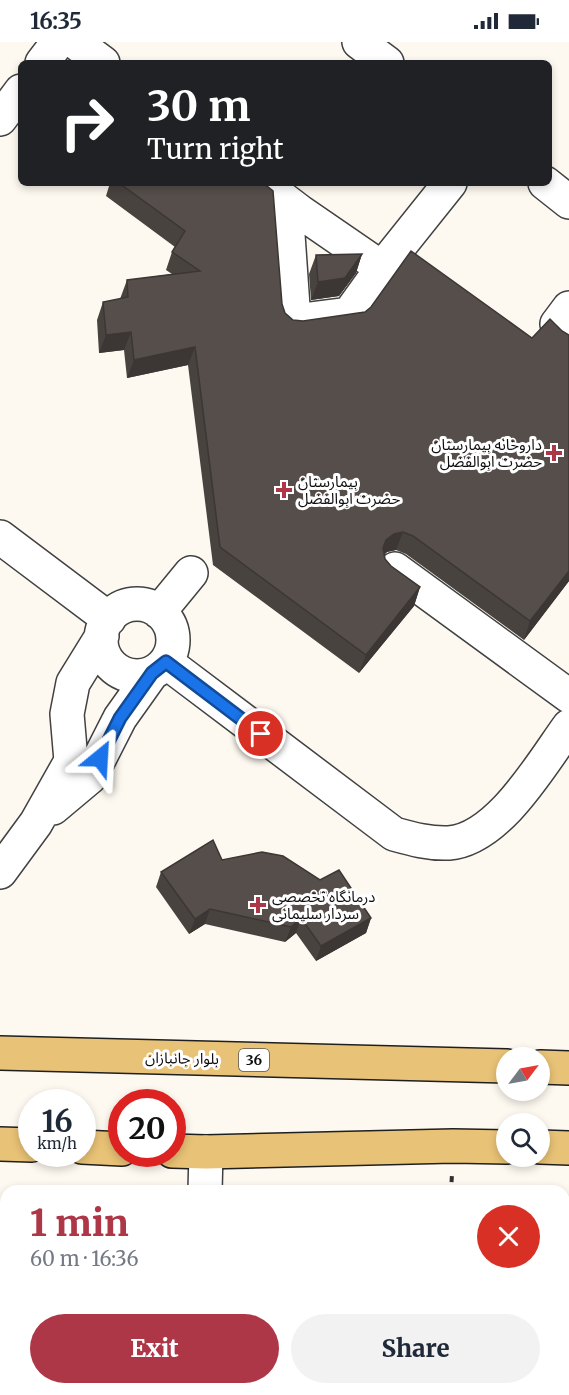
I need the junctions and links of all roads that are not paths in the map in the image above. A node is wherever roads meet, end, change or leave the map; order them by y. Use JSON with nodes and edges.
{"nodes":[{"id":1,"x":58,"y":42,"type":"edge"},
{"id":2,"x":75,"y":42,"type":"edge"},
{"id":3,"x":359,"y":42,"type":"edge"},
{"id":4,"x":44,"y":60,"type":"edge"},
{"id":5,"x":99,"y":60,"type":"edge"},
{"id":6,"x":383,"y":60,"type":"edge"},
{"id":7,"x":18,"y":95,"type":"edge"},
{"id":8,"x":0,"y":118,"type":"edge"},
{"id":9,"x":266,"y":186,"type":"edge"},
{"id":10,"x":448,"y":186,"type":"edge"},
{"id":11,"x":548,"y":186,"type":"edge"},
{"id":12,"x":569,"y":202,"type":"edge"},
{"id":13,"x":299,"y":211,"type":"junction"},
{"id":14,"x":382,"y":268,"type":"junction"},
{"id":15,"x":569,"y":308,"type":"edge"},
{"id":16,"x":569,"y":336,"type":"edge"},
{"id":17,"x":0,"y":537,"type":"edge"},
{"id":18,"x":395,"y":569,"type":"edge"},
{"id":19,"x":191,"y":573,"type":"dead end"},
{"id":20,"x":159,"y":612,"type":"junction"},
{"id":21,"x":105,"y":627,"type":"junction"},
{"id":22,"x":159,"y":668,"type":"junction"},
{"id":23,"x":569,"y":696,"type":"edge"},
{"id":24,"x":569,"y":726,"type":"edge"},
{"id":25,"x":36,"y":823,"type":"junction"},
{"id":26,"x":0,"y":872,"type":"edge"},
{"id":27,"x":0,"y":1053,"type":"edge"},
{"id":28,"x":496,"y":1066,"type":"edge"},
{"id":29,"x":550,"y":1067,"type":"edge"},
{"id":30,"x":569,"y":1068,"type":"edge"},
{"id":31,"x":0,"y":1144,"type":"edge"},
{"id":32,"x":18,"y":1145,"type":"edge"},
{"id":33,"x":496,"y":1147,"type":"edge"},
{"id":34,"x":550,"y":1148,"type":"edge"},
{"id":35,"x":569,"y":1148,"type":"edge"},
{"id":36,"x":186,"y":1151,"type":"edge"},
{"id":37,"x":206,"y":1152,"type":"junction"},
{"id":38,"x":205,"y":1185,"type":"edge"}],
"edges":[{"from":1,"to":4,"type":"street"},
{"from":2,"to":5,"type":"street"},
{"from":3,"to":6,"type":"street"},
{"from":7,"to":8,"type":"street"},
{"from":9,"to":13,"type":"street"},
{"from":10,"to":14,"type":"street"},
{"from":11,"to":12,"type":"street"},
{"from":13,"to":14,"type":"street"},
{"from":13,"to":14,"type":"street"},
{"from":15,"to":16,"type":"street"},
{"from":17,"to":21,"type":"street"},
{"from":18,"to":23,"type":"street"},
{"from":19,"to":20,"type":"street"},
{"from":20,"to":21,"type":"street"},
{"from":20,"to":22,"type":"street"},
{"from":21,"to":22,"type":"street"},
{"from":21,"to":25,"type":"street"},
{"from":22,"to":24,"type":"street"},
{"from":22,"to":25,"type":"street"},
{"from":25,"to":26,"type":"street"},
{"from":27,"to":28,"type":"main road","name":"بلوار جانبازان","number":"36"},
{"from":29,"to":30,"type":"main road"},
{"from":31,"to":32,"type":"main road"},
{"from":33,"to":37,"type":"main road"},
{"from":34,"to":35,"type":"main road"},
{"from":36,"to":37,"type":"main road"},
{"from":37,"to":38,"type":"street"}]}
